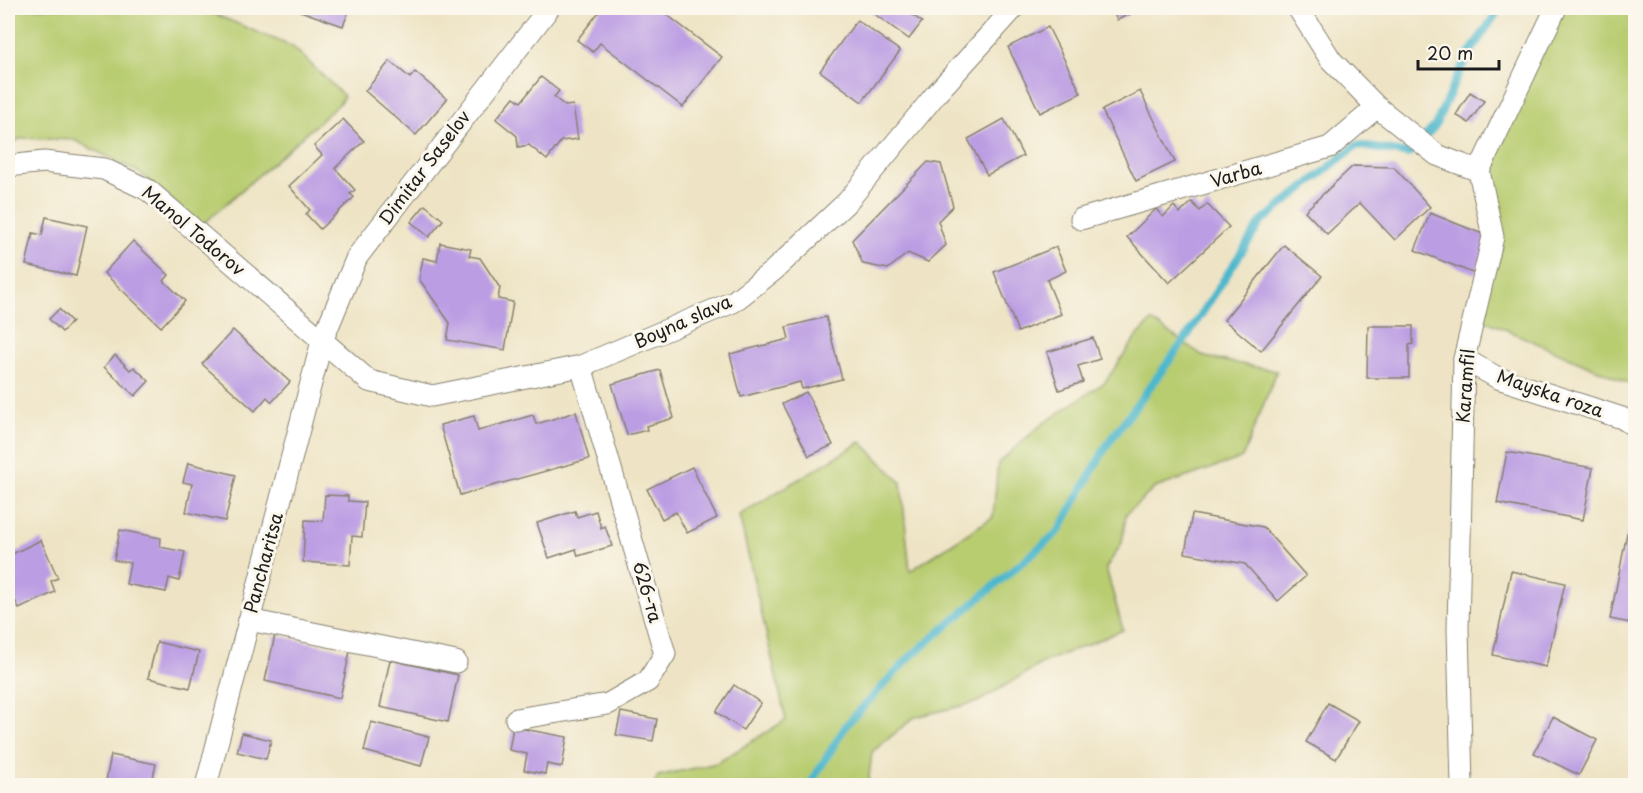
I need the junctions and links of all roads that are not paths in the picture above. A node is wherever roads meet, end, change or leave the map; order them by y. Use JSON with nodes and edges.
{"nodes":[{"id":1,"x":1014,"y":8,"type":"edge"},
{"id":2,"x":1298,"y":8,"type":"edge"},
{"id":3,"x":1556,"y":8,"type":"edge"},
{"id":4,"x":542,"y":9,"type":"edge"},
{"id":5,"x":1377,"y":107,"type":"junction"},
{"id":6,"x":8,"y":166,"type":"edge"},
{"id":7,"x":1479,"y":171,"type":"junction"},
{"id":8,"x":1081,"y":219,"type":"dead end"},
{"id":9,"x":322,"y":341,"type":"junction"},
{"id":10,"x":1464,"y":359,"type":"junction"},
{"id":11,"x":581,"y":366,"type":"junction"},
{"id":12,"x":1635,"y":427,"type":"edge"},
{"id":13,"x":249,"y":620,"type":"junction"},
{"id":14,"x":456,"y":662,"type":"dead end"},
{"id":15,"x":516,"y":719,"type":"dead end"},
{"id":16,"x":206,"y":786,"type":"edge"},
{"id":17,"x":1462,"y":786,"type":"edge"}],
"edges":[{"from":1,"to":11,"type":"street","name":"Boyna slava"},
{"from":2,"to":5,"type":"street"},
{"from":3,"to":7,"type":"street"},
{"from":4,"to":9,"type":"street","name":"Dimitar Saselov"},
{"from":5,"to":7,"type":"street"},
{"from":5,"to":8,"type":"street","name":"Varba"},
{"from":6,"to":9,"type":"street","name":"Manol Todorov"},
{"from":7,"to":10,"type":"street","name":"Karamfil"},
{"from":9,"to":11,"type":"street","name":"Boyna slava"},
{"from":9,"to":13,"type":"street","name":"Pancharitsa"},
{"from":10,"to":12,"type":"street","name":"Mayska roza"},
{"from":10,"to":17,"type":"street","name":"Karamfil"},
{"from":11,"to":15,"type":"street","name":"626-та"},
{"from":13,"to":14,"type":"street"},
{"from":13,"to":16,"type":"street","name":"Pancharitsa"}]}
